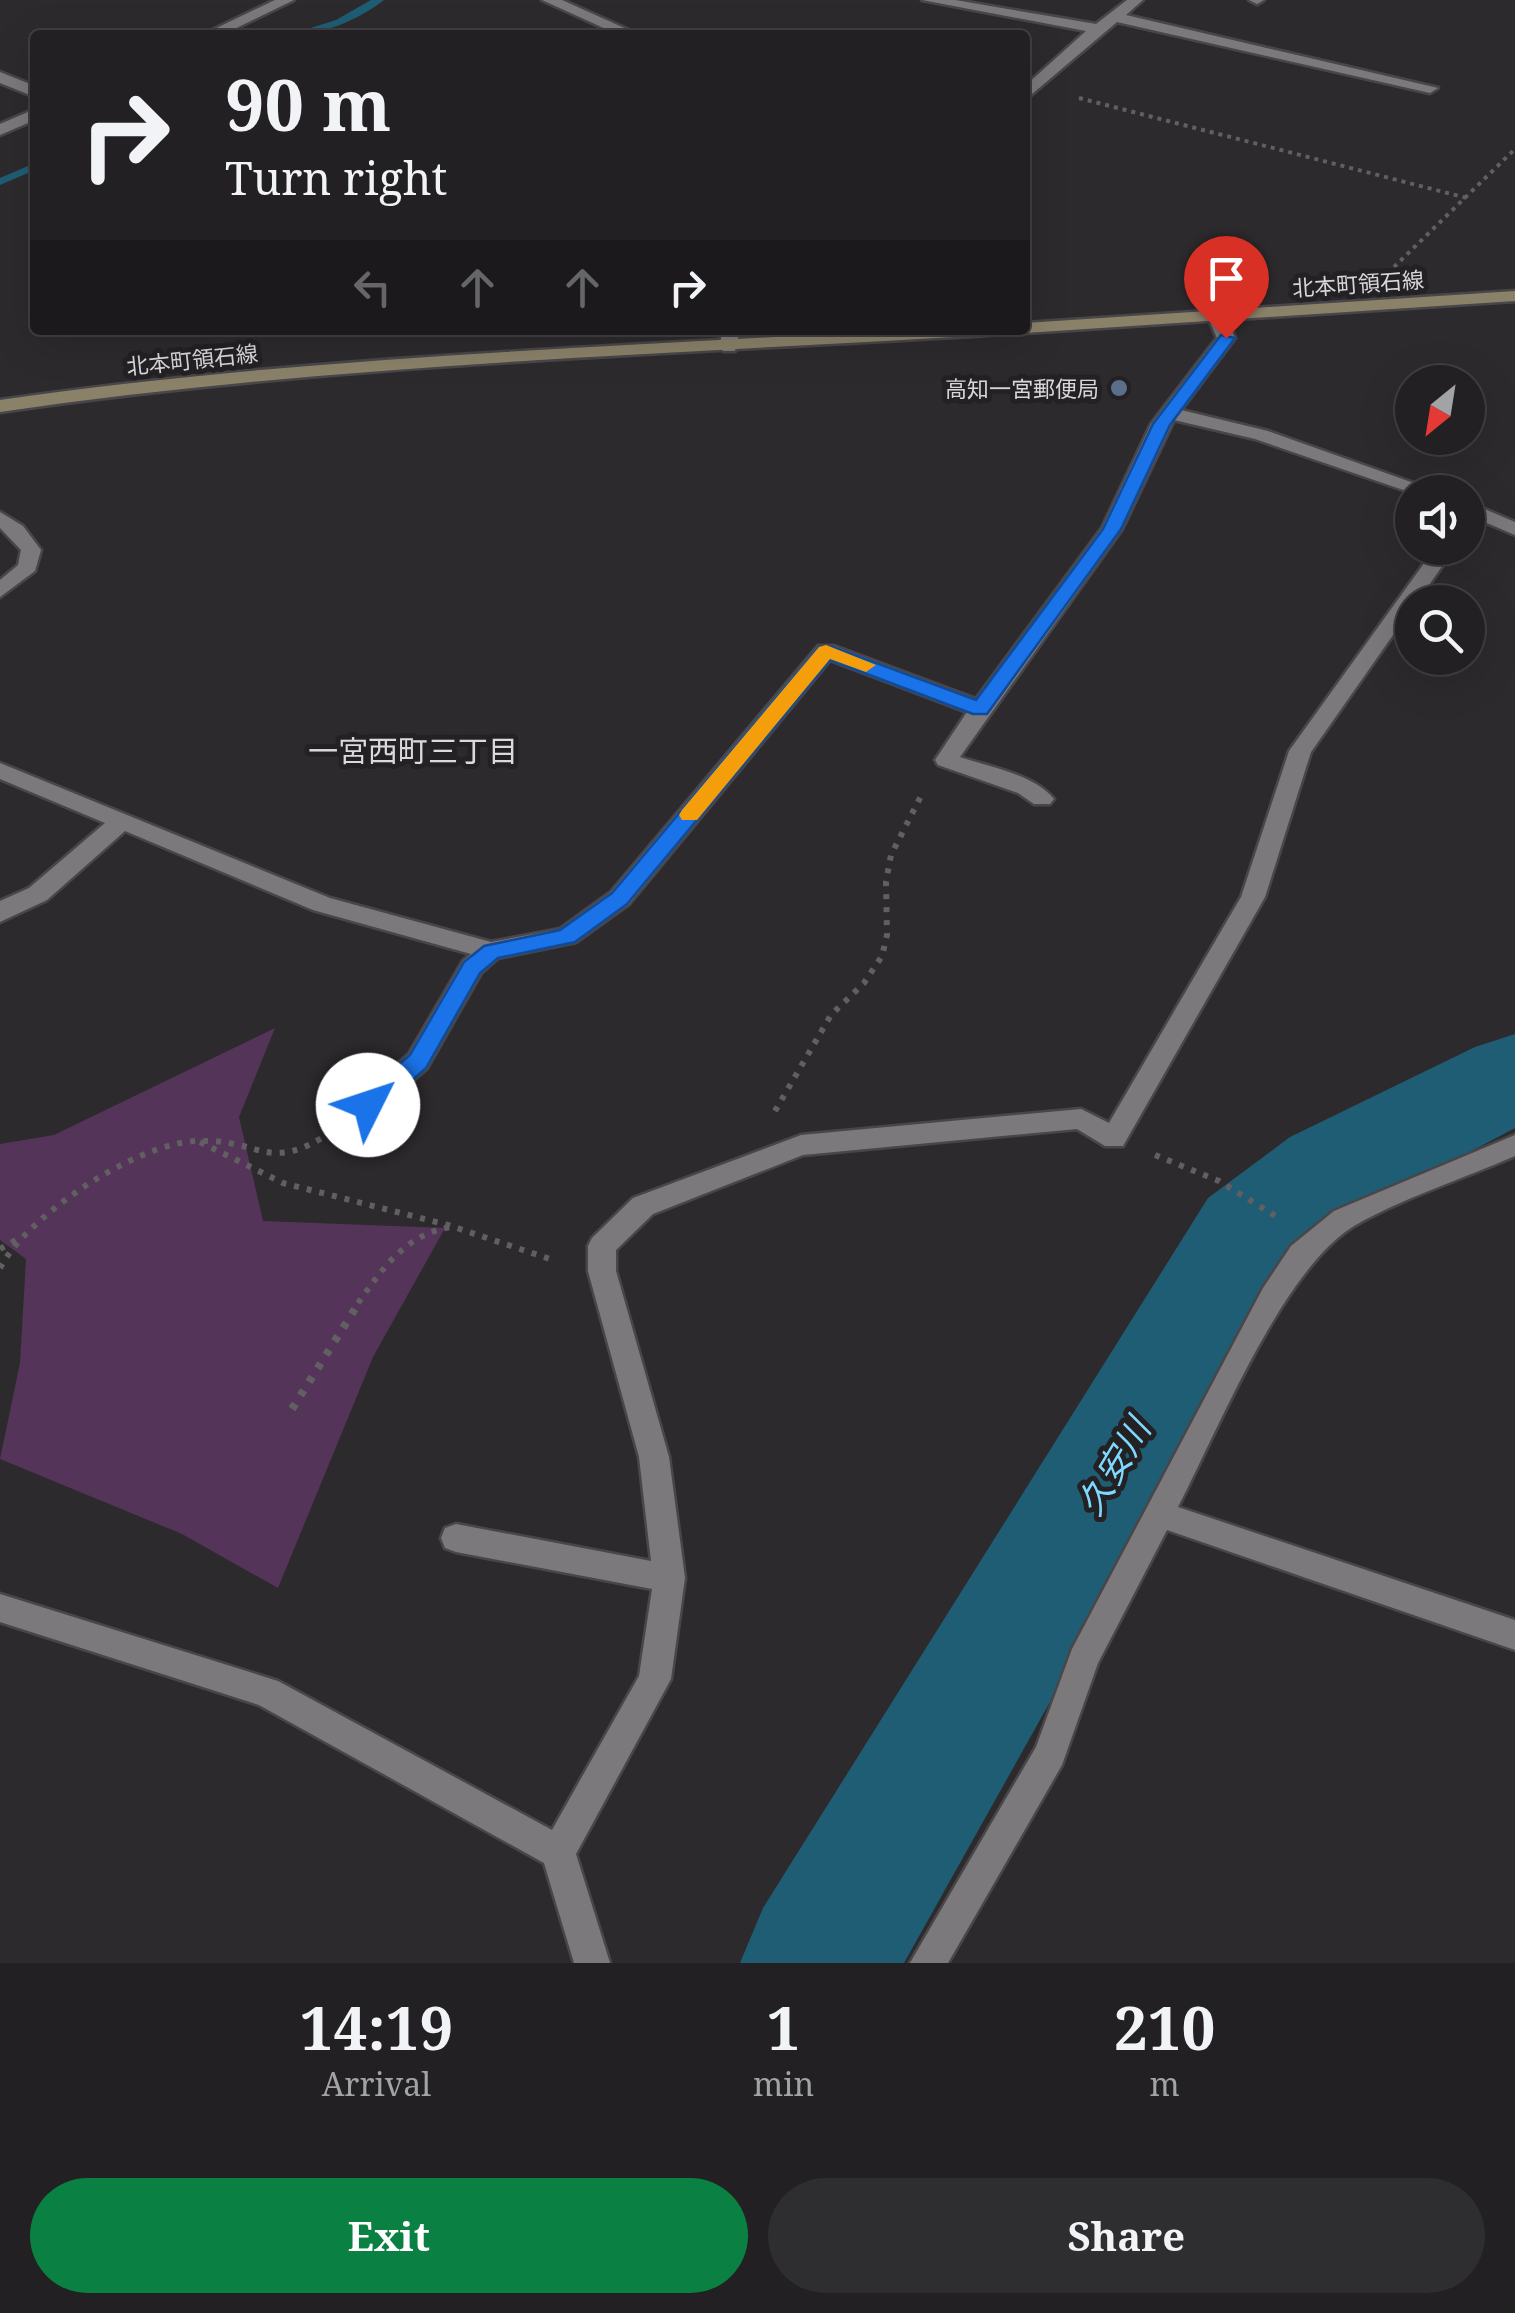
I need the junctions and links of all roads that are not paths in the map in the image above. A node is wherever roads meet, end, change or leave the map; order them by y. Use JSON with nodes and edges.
{"nodes":[{"id":1,"x":287,"y":0,"type":"edge"},
{"id":2,"x":549,"y":0,"type":"edge"},
{"id":3,"x":929,"y":0,"type":"edge"},
{"id":4,"x":1136,"y":0,"type":"edge"},
{"id":5,"x":1115,"y":17,"type":"junction"},
{"id":6,"x":1098,"y":29,"type":"junction"},
{"id":7,"x":221,"y":30,"type":"edge"},
{"id":8,"x":620,"y":30,"type":"edge"},
{"id":9,"x":0,"y":77,"type":"edge"},
{"id":10,"x":1430,"y":88,"type":"dead end"},
{"id":11,"x":1030,"y":89,"type":"edge"},
{"id":12,"x":30,"y":90,"type":"edge"},
{"id":13,"x":30,"y":116,"type":"edge"},
{"id":14,"x":0,"y":130,"type":"edge"},
{"id":15,"x":1515,"y":296,"type":"edge"},
{"id":16,"x":1216,"y":315,"type":"junction"},
{"id":17,"x":1030,"y":328,"type":"edge"},
{"id":18,"x":827,"y":335,"type":"edge"},
{"id":19,"x":730,"y":338,"type":"edge"},
{"id":20,"x":0,"y":406,"type":"edge"},
{"id":21,"x":1170,"y":413,"type":"junction"},
{"id":22,"x":1395,"y":480,"type":"edge"},
{"id":23,"x":0,"y":518,"type":"edge"},
{"id":24,"x":1485,"y":519,"type":"edge"},
{"id":25,"x":1515,"y":529,"type":"edge"},
{"id":26,"x":1433,"y":565,"type":"edge"},
{"id":27,"x":0,"y":592,"type":"edge"},
{"id":28,"x":980,"y":709,"type":"junction"},
{"id":29,"x":0,"y":770,"type":"edge"},
{"id":30,"x":1042,"y":799,"type":"dead end"},
{"id":31,"x":120,"y":822,"type":"junction"},
{"id":32,"x":0,"y":914,"type":"edge"},
{"id":33,"x":492,"y":952,"type":"junction"},
{"id":34,"x":368,"y":1105,"type":"road end"},
{"id":35,"x":1515,"y":1145,"type":"edge"},
{"id":36,"x":1157,"y":1513,"type":"junction"},
{"id":37,"x":456,"y":1538,"type":"dead end"},
{"id":38,"x":669,"y":1578,"type":"junction"},
{"id":39,"x":0,"y":1608,"type":"edge"},
{"id":40,"x":1515,"y":1635,"type":"edge"},
{"id":41,"x":558,"y":1852,"type":"junction"},
{"id":42,"x":592,"y":1963,"type":"edge"},
{"id":43,"x":928,"y":1963,"type":"edge"}],
"edges":[{"from":1,"to":7,"type":"street"},
{"from":2,"to":8,"type":"street"},
{"from":3,"to":6,"type":"street"},
{"from":4,"to":5,"type":"street"},
{"from":5,"to":6,"type":"street"},
{"from":5,"to":10,"type":"street"},
{"from":6,"to":11,"type":"street"},
{"from":9,"to":12,"type":"street"},
{"from":13,"to":14,"type":"street"},
{"from":15,"to":16,"type":"main road","name":"北本町領石線"},
{"from":16,"to":17,"type":"main road","name":"北本町領石線"},
{"from":16,"to":21,"type":"street"},
{"from":18,"to":19,"type":"main road","name":"北本町領石線"},
{"from":19,"to":20,"type":"main road","name":"北本町領石線"},
{"from":21,"to":22,"type":"street"},
{"from":21,"to":28,"type":"street"},
{"from":23,"to":27,"type":"street"},
{"from":24,"to":25,"type":"street"},
{"from":26,"to":38,"type":"street"},
{"from":28,"to":30,"type":"street"},
{"from":28,"to":33,"type":"street"},
{"from":29,"to":31,"type":"street"},
{"from":31,"to":32,"type":"street"},
{"from":31,"to":33,"type":"street"},
{"from":33,"to":34,"type":"street"},
{"from":35,"to":36,"type":"street"},
{"from":36,"to":40,"type":"street"},
{"from":36,"to":43,"type":"street"},
{"from":37,"to":38,"type":"street"},
{"from":38,"to":41,"type":"street"},
{"from":39,"to":41,"type":"street"},
{"from":41,"to":42,"type":"street"}]}
